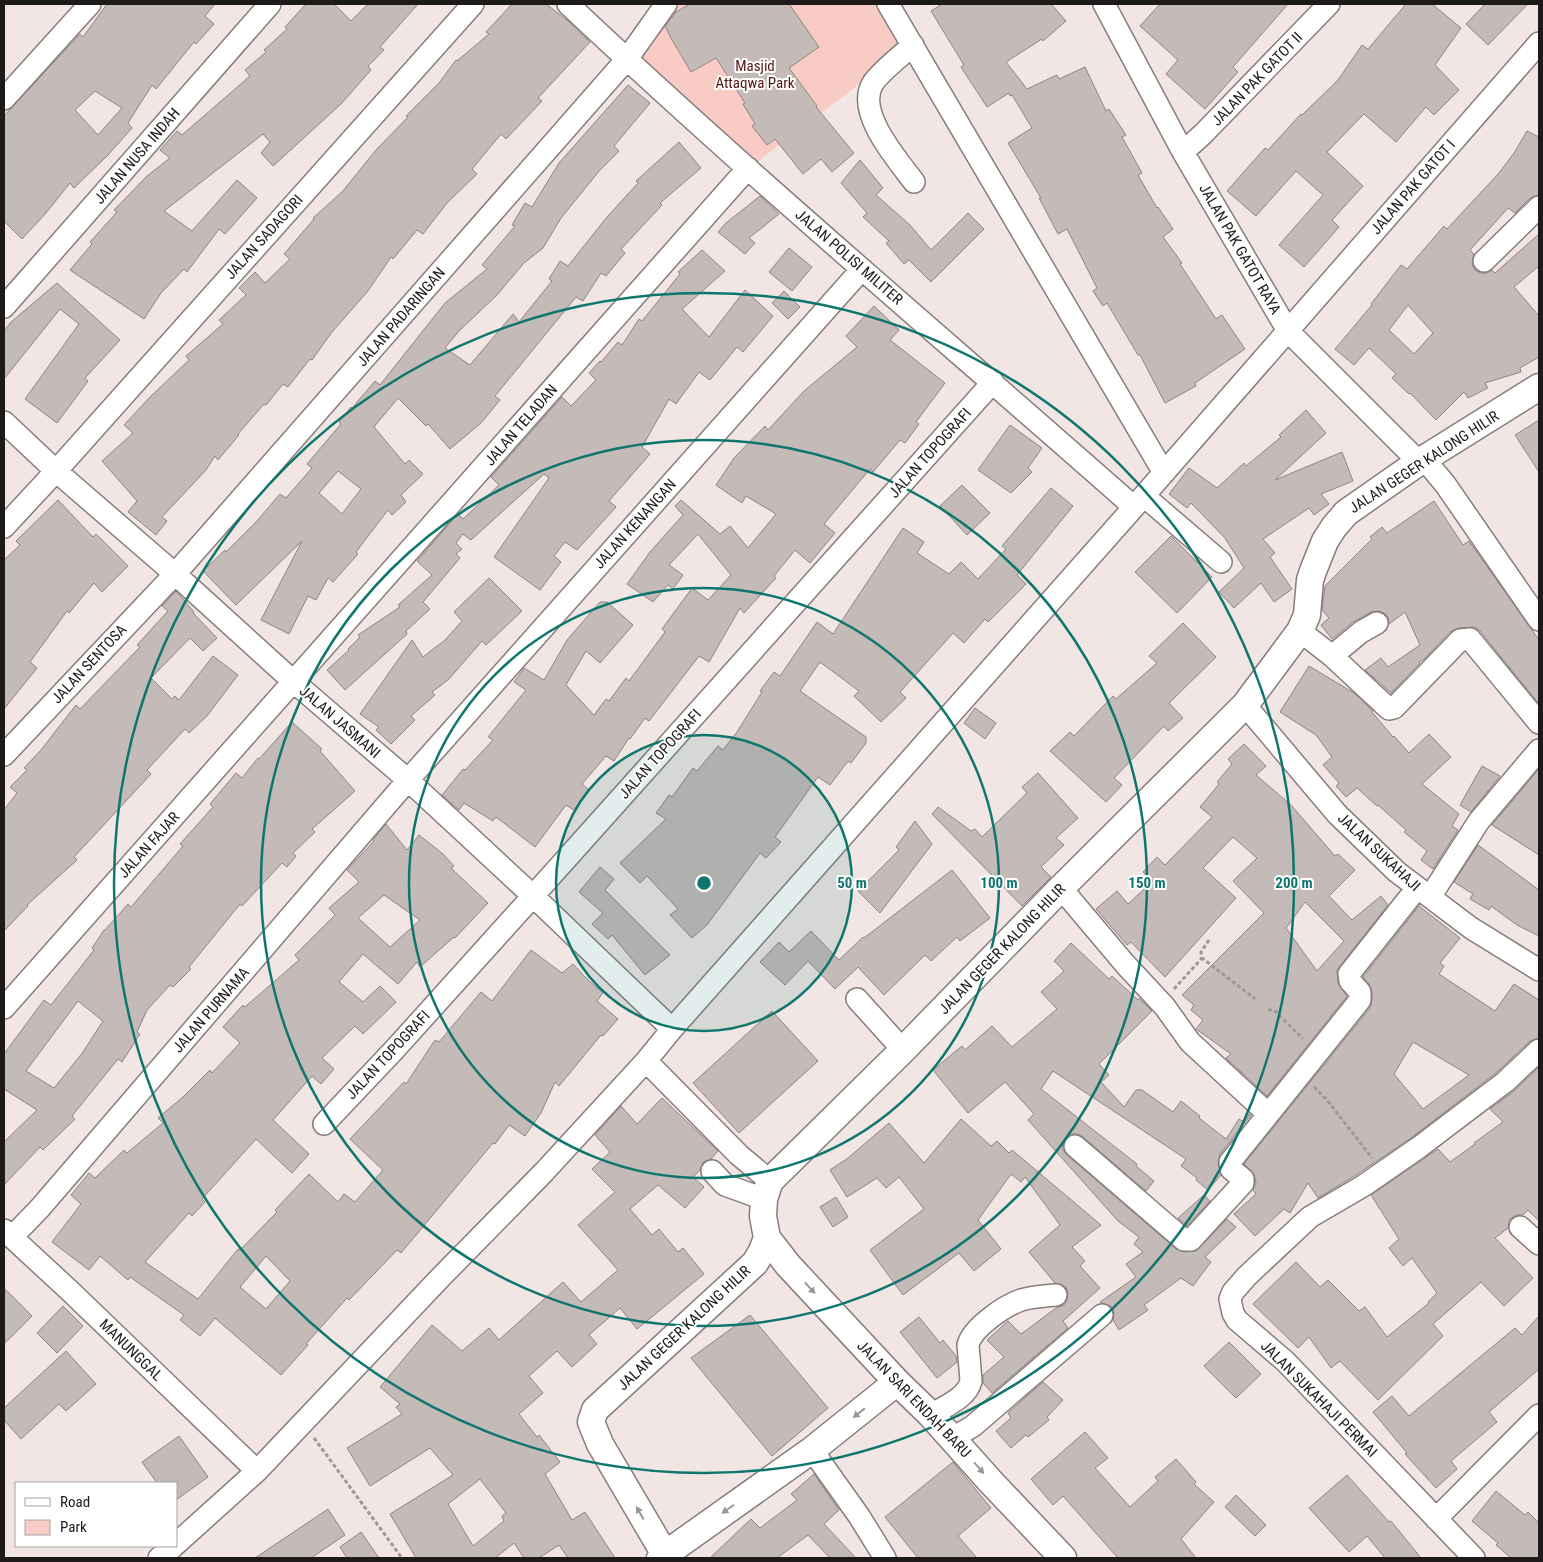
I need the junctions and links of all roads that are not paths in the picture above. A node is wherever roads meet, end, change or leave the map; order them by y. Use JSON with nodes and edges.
{"nodes":[{"id":1,"x":90,"y":4,"type":"edge"},
{"id":2,"x":270,"y":4,"type":"edge"},
{"id":3,"x":472,"y":4,"type":"edge"},
{"id":4,"x":568,"y":4,"type":"edge"},
{"id":5,"x":666,"y":4,"type":"edge"},
{"id":6,"x":888,"y":4,"type":"edge"},
{"id":7,"x":1104,"y":4,"type":"edge"},
{"id":8,"x":1329,"y":4,"type":"edge"},
{"id":9,"x":1539,"y":43,"type":"edge"},
{"id":10,"x":913,"y":45,"type":"junction"},
{"id":11,"x":627,"y":59,"type":"junction"},
{"id":12,"x":4,"y":98,"type":"edge"},
{"id":13,"x":1183,"y":152,"type":"junction"},
{"id":14,"x":748,"y":168,"type":"junction"},
{"id":15,"x":914,"y":182,"type":"dead end"},
{"id":16,"x":1539,"y":208,"type":"edge"},
{"id":17,"x":1484,"y":261,"type":"dead end"},
{"id":18,"x":862,"y":269,"type":"junction"},
{"id":19,"x":4,"y":307,"type":"edge"},
{"id":20,"x":1288,"y":331,"type":"junction"},
{"id":21,"x":993,"y":382,"type":"junction"},
{"id":22,"x":1539,"y":387,"type":"edge"},
{"id":23,"x":4,"y":422,"type":"edge"},
{"id":24,"x":1422,"y":460,"type":"junction"},
{"id":25,"x":56,"y":471,"type":"junction"},
{"id":26,"x":1164,"y":473,"type":"junction"},
{"id":27,"x":1139,"y":501,"type":"junction"},
{"id":28,"x":4,"y":527,"type":"edge"},
{"id":29,"x":1221,"y":562,"type":"dead end"},
{"id":30,"x":175,"y":574,"type":"junction"},
{"id":31,"x":1539,"y":620,"type":"edge"},
{"id":32,"x":1377,"y":624,"type":"dead end"},
{"id":33,"x":1300,"y":631,"type":"junction"},
{"id":34,"x":1332,"y":656,"type":"junction"},
{"id":35,"x":294,"y":682,"type":"junction"},
{"id":36,"x":1245,"y":705,"type":"junction"},
{"id":37,"x":1539,"y":723,"type":"edge"},
{"id":38,"x":1539,"y":750,"type":"edge"},
{"id":39,"x":4,"y":755,"type":"edge"},
{"id":40,"x":408,"y":780,"type":"junction"},
{"id":41,"x":1061,"y":888,"type":"junction"},
{"id":42,"x":1424,"y":893,"type":"junction"},
{"id":43,"x":533,"y":896,"type":"junction"},
{"id":44,"x":1539,"y":970,"type":"edge"},
{"id":45,"x":857,"y":1000,"type":"dead end"},
{"id":46,"x":4,"y":1008,"type":"edge"},
{"id":47,"x":672,"y":1029,"type":"junction"},
{"id":48,"x":903,"y":1050,"type":"junction"},
{"id":49,"x":1539,"y":1050,"type":"edge"},
{"id":50,"x":646,"y":1061,"type":"junction"},
{"id":51,"x":1266,"y":1112,"type":"dead end"},
{"id":52,"x":324,"y":1124,"type":"dead end"},
{"id":53,"x":1075,"y":1146,"type":"dead end"},
{"id":54,"x":712,"y":1171,"type":"dead end"},
{"id":55,"x":767,"y":1190,"type":"junction"},
{"id":56,"x":1520,"y":1227,"type":"dead end"},
{"id":57,"x":8,"y":1234,"type":"edge"},
{"id":58,"x":767,"y":1238,"type":"junction"},
{"id":59,"x":1539,"y":1244,"type":"edge"},
{"id":60,"x":755,"y":1263,"type":"junction"},
{"id":61,"x":788,"y":1266,"type":"junction"},
{"id":62,"x":1056,"y":1295,"type":"dead end"},
{"id":63,"x":1102,"y":1315,"type":"dead end"},
{"id":64,"x":897,"y":1382,"type":"junction"},
{"id":65,"x":931,"y":1415,"type":"junction"},
{"id":66,"x":1539,"y":1415,"type":"edge"},
{"id":67,"x":952,"y":1438,"type":"junction"},
{"id":68,"x":812,"y":1450,"type":"junction"},
{"id":69,"x":257,"y":1471,"type":"junction"},
{"id":70,"x":1436,"y":1519,"type":"junction"},
{"id":71,"x":178,"y":1543,"type":"edge"},
{"id":72,"x":664,"y":1557,"type":"edge"},
{"id":73,"x":885,"y":1558,"type":"edge"},
{"id":74,"x":1063,"y":1558,"type":"edge"},
{"id":75,"x":1474,"y":1558,"type":"edge"}],
"edges":[{"from":1,"to":12,"type":"street"},
{"from":2,"to":19,"type":"street","name":"JALAN NUSA INDAH"},
{"from":3,"to":25,"type":"street","name":"JALAN SADAGORI"},
{"from":4,"to":11,"type":"street","name":"JALAN POLISI MILITER"},
{"from":5,"to":11,"type":"street","name":"JALAN PADARINGAN"},
{"from":6,"to":10,"type":"street"},
{"from":7,"to":13,"type":"street","name":"JALAN PAK GATOT RAYA"},
{"from":8,"to":13,"type":"street","name":"JALAN PAK GATOT II"},
{"from":9,"to":20,"type":"street","name":"JALAN PAK GATOT I"},
{"from":10,"to":15,"type":"street"},
{"from":10,"to":26,"type":"street"},
{"from":11,"to":14,"type":"street","name":"JALAN POLISI MILITER"},
{"from":11,"to":30,"type":"street","name":"JALAN PADARINGAN"},
{"from":13,"to":20,"type":"street","name":"JALAN PAK GATOT RAYA"},
{"from":14,"to":18,"type":"street","name":"JALAN POLISI MILITER"},
{"from":14,"to":35,"type":"street","name":"JALAN TELADAN"},
{"from":16,"to":17,"type":"street"},
{"from":18,"to":21,"type":"street","name":"JALAN POLISI MILITER"},
{"from":18,"to":40,"type":"street","name":"JALAN KENANGAN"},
{"from":20,"to":24,"type":"street","name":"JALAN PAK GATOT RAYA"},
{"from":20,"to":26,"type":"street","name":"JALAN PAK GATOT I"},
{"from":21,"to":27,"type":"street","name":"JALAN POLISI MILITER"},
{"from":21,"to":43,"type":"street","name":"JALAN TOPOGRAFI"},
{"from":22,"to":24,"type":"main road","name":"JALAN GEGER KALONG HILIR"},
{"from":23,"to":25,"type":"street","name":"JALAN JASMANI"},
{"from":24,"to":31,"type":"street","name":"JALAN PAK GATOT RAYA"},
{"from":24,"to":33,"type":"main road","name":"JALAN GEGER KALONG HILIR"},
{"from":25,"to":28,"type":"street","name":"JALAN SADAGORI"},
{"from":25,"to":30,"type":"street","name":"JALAN JASMANI"},
{"from":26,"to":27,"type":"street","name":"JALAN PAK GATOT I"},
{"from":27,"to":29,"type":"street","name":"JALAN POLISI MILITER"},
{"from":27,"to":47,"type":"street","name":"JALAN PAK GATOT I"},
{"from":30,"to":35,"type":"street","name":"JALAN JASMANI"},
{"from":30,"to":39,"type":"street","name":"JALAN SENTOSA"},
{"from":32,"to":34,"type":"street"},
{"from":33,"to":34,"type":"street"},
{"from":33,"to":36,"type":"main road","name":"JALAN GEGER KALONG HILIR"},
{"from":34,"to":37,"type":"street"},
{"from":35,"to":40,"type":"street","name":"JALAN JASMANI"},
{"from":35,"to":46,"type":"street","name":"JALAN FAJAR"},
{"from":36,"to":41,"type":"main road","name":"JALAN GEGER KALONG HILIR"},
{"from":36,"to":42,"type":"street","name":"JALAN SUKAHAJI"},
{"from":38,"to":42,"type":"street"},
{"from":40,"to":43,"type":"street","name":"JALAN JASMANI"},
{"from":40,"to":57,"type":"street","name":"JALAN PURNAMA"},
{"from":41,"to":48,"type":"main road","name":"JALAN GEGER KALONG HILIR"},
{"from":41,"to":51,"type":"street"},
{"from":42,"to":44,"type":"street","name":"JALAN SUKAHAJI"},
{"from":42,"to":53,"type":"street"},
{"from":43,"to":47,"type":"street","name":"JALAN JASMANI"},
{"from":43,"to":52,"type":"street","name":"JALAN TOPOGRAFI"},
{"from":45,"to":48,"type":"street"},
{"from":47,"to":50,"type":"street","name":"JALAN PAK GATOT I"},
{"from":48,"to":55,"type":"main road","name":"JALAN GEGER KALONG HILIR"},
{"from":49,"to":70,"type":"street","name":"JALAN SUKAHAJI PERMAI"},
{"from":50,"to":55,"type":"street"},
{"from":50,"to":69,"type":"street","name":"JALAN PAK GATOT I"},
{"from":54,"to":55,"type":"street"},
{"from":55,"to":58,"type":"main road"},
{"from":56,"to":59,"type":"street"},
{"from":57,"to":69,"type":"street","name":"MANUNGGAL"},
{"from":58,"to":60,"type":"main road","name":"JALAN GEGER KALONG HILIR"},
{"from":58,"to":61,"type":"main road","name":"JALAN SARI ENDAH BARU"},
{"from":60,"to":61,"type":"main road"},
{"from":72,"to":60,"type":"main road","name":"JALAN GEGER KALONG HILIR","one_way":true},
{"from":61,"to":64,"type":"main road","name":"JALAN SARI ENDAH BARU","one_way":true},
{"from":62,"to":65,"type":"street"},
{"from":63,"to":67,"type":"street"},
{"from":64,"to":65,"type":"main road","name":"JALAN SARI ENDAH BARU"},
{"from":64,"to":68,"type":"main road","name":"JALAN GEGER KALONG HILIR","one_way":true},
{"from":65,"to":67,"type":"main road","name":"JALAN SARI ENDAH BARU"},
{"from":66,"to":70,"type":"street"},
{"from":67,"to":74,"type":"main road","name":"JALAN SARI ENDAH BARU","one_way":true},
{"from":68,"to":72,"type":"main road","name":"JALAN GEGER KALONG HILIR","one_way":true},
{"from":68,"to":73,"type":"street"},
{"from":69,"to":71,"type":"street","name":"JALAN PAK GATOT I"},
{"from":70,"to":75,"type":"street","name":"JALAN SUKAHAJI PERMAI"}]}
